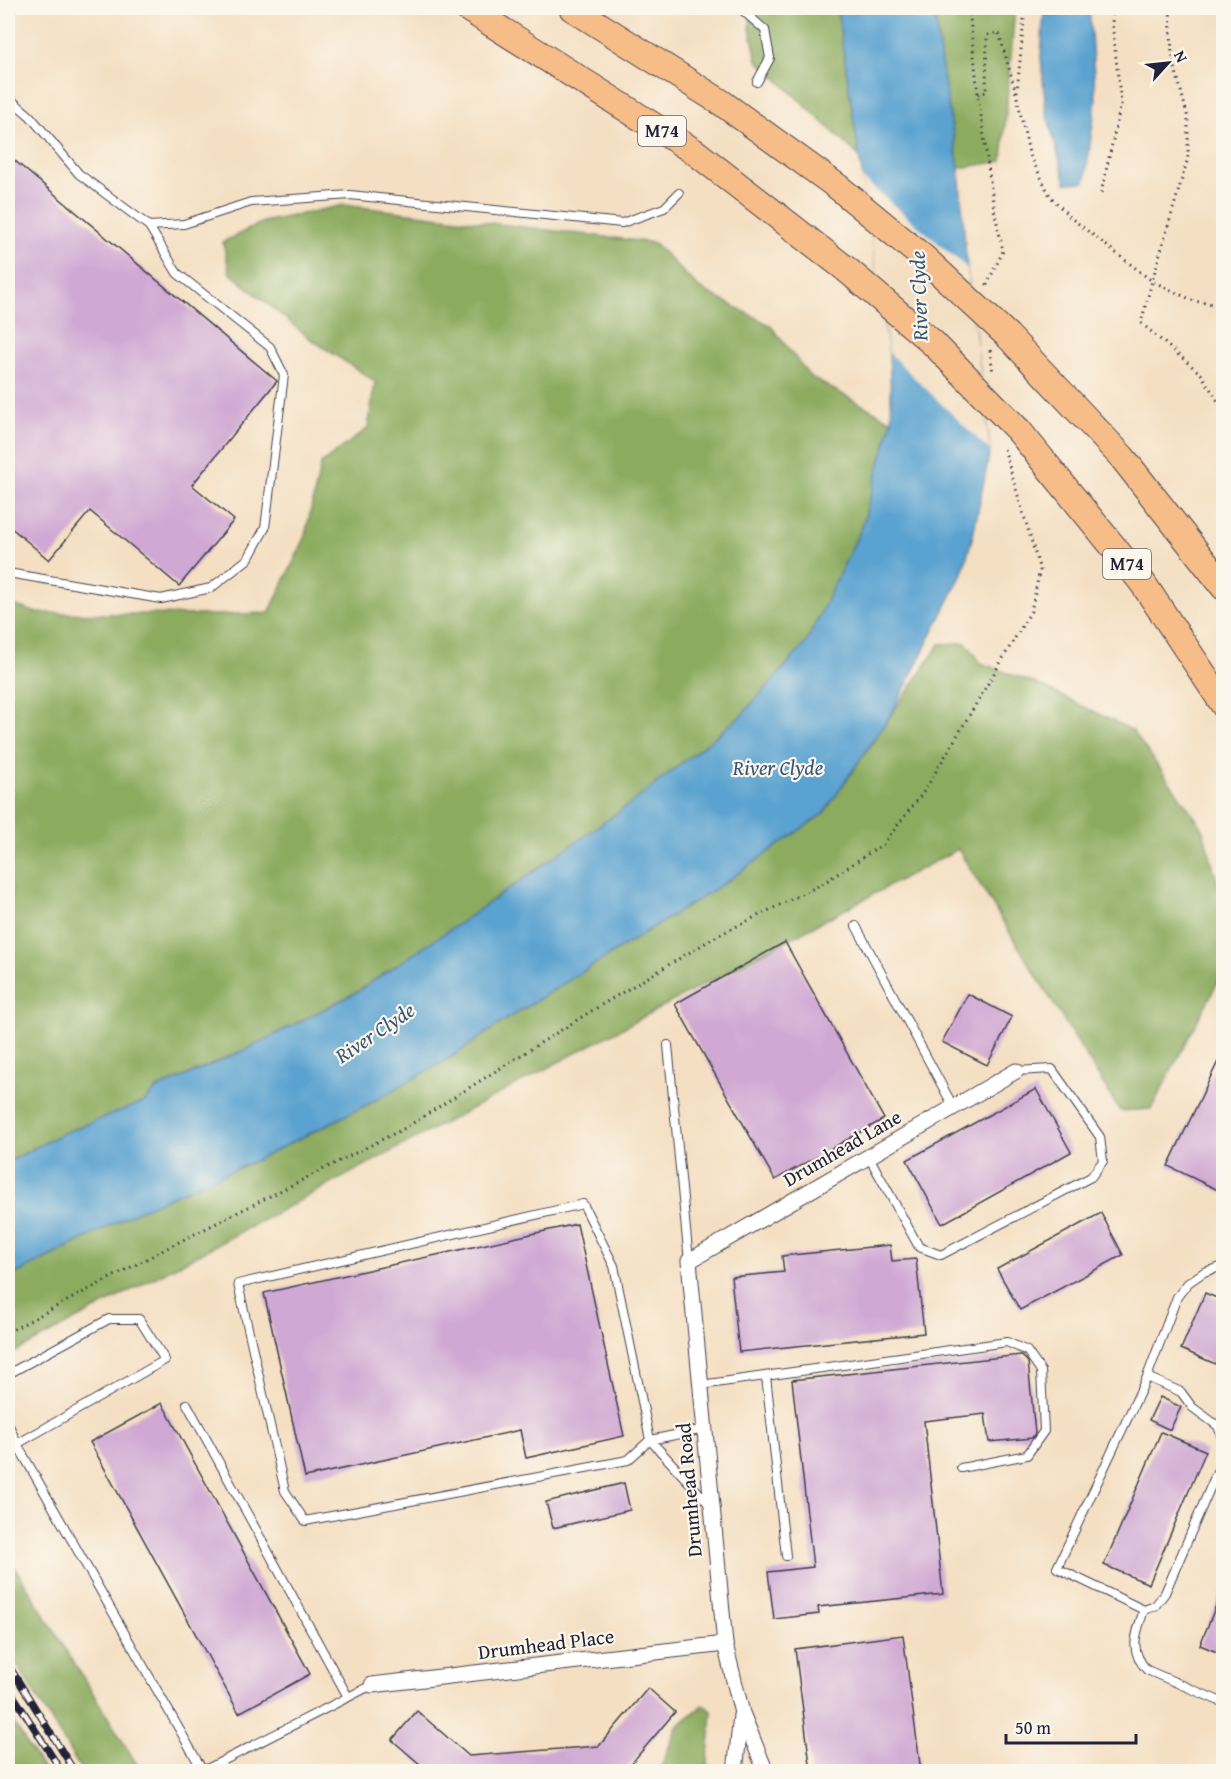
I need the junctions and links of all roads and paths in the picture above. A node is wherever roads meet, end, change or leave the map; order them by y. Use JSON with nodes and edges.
{"nodes":[{"id":1,"x":467,"y":8,"type":"edge"},
{"id":2,"x":572,"y":8,"type":"edge"},
{"id":3,"x":740,"y":8,"type":"edge"},
{"id":4,"x":969,"y":8,"type":"edge"},
{"id":5,"x":1025,"y":8,"type":"edge"},
{"id":6,"x":1114,"y":8,"type":"edge"},
{"id":7,"x":1170,"y":8,"type":"edge"},
{"id":8,"x":757,"y":82,"type":"dead end"},
{"id":9,"x":1016,"y":93,"type":"junction"},
{"id":10,"x":978,"y":94,"type":"junction"},
{"id":11,"x":8,"y":97,"type":"edge"},
{"id":12,"x":1101,"y":193,"type":"dead end"},
{"id":13,"x":679,"y":194,"type":"dead end"},
{"id":14,"x":149,"y":226,"type":"junction"},
{"id":15,"x":1152,"y":281,"type":"junction"},
{"id":16,"x":984,"y":291,"type":"dead end"},
{"id":17,"x":1224,"y":306,"type":"edge"},
{"id":18,"x":999,"y":342,"type":"junction"},
{"id":19,"x":994,"y":381,"type":"dead end"},
{"id":20,"x":1224,"y":411,"type":"edge"},
{"id":21,"x":1010,"y":435,"type":"junction"},
{"id":22,"x":8,"y":573,"type":"edge"},
{"id":23,"x":1224,"y":587,"type":"edge"},
{"id":24,"x":1224,"y":705,"type":"edge"},
{"id":25,"x":856,"y":926,"type":"dead end"},
{"id":26,"x":668,"y":1045,"type":"dead end"},
{"id":27,"x":1016,"y":1071,"type":"joint"},
{"id":28,"x":954,"y":1108,"type":"junction"},
{"id":29,"x":869,"y":1157,"type":"junction"},
{"id":30,"x":689,"y":1261,"type":"junction"},
{"id":31,"x":1224,"y":1266,"type":"edge"},
{"id":32,"x":8,"y":1332,"type":"edge"},
{"id":33,"x":766,"y":1376,"type":"junction"},
{"id":34,"x":8,"y":1377,"type":"edge"},
{"id":35,"x":1147,"y":1377,"type":"junction"},
{"id":36,"x":701,"y":1385,"type":"junction"},
{"id":37,"x":187,"y":1404,"type":"dead end"},
{"id":38,"x":8,"y":1423,"type":"edge"},
{"id":39,"x":705,"y":1429,"type":"junction"},
{"id":40,"x":650,"y":1440,"type":"junction"},
{"id":41,"x":17,"y":1444,"type":"junction"},
{"id":42,"x":961,"y":1468,"type":"dead end"},
{"id":43,"x":712,"y":1508,"type":"junction"},
{"id":44,"x":786,"y":1556,"type":"dead end"},
{"id":45,"x":1144,"y":1610,"type":"junction"},
{"id":46,"x":725,"y":1644,"type":"junction"},
{"id":47,"x":372,"y":1684,"type":"joint"},
{"id":48,"x":348,"y":1696,"type":"junction"},
{"id":49,"x":1224,"y":1702,"type":"edge"},
{"id":50,"x":742,"y":1713,"type":"junction"},
{"id":51,"x":735,"y":1772,"type":"edge"},
{"id":52,"x":766,"y":1772,"type":"edge"}],
"edges":[{"from":1,"to":21,"type":"highway","number":"M74","bridge":true},
{"from":2,"to":18,"type":"highway","bridge":true},
{"from":3,"to":8,"type":"lane"},
{"from":4,"to":10,"type":"path"},
{"from":5,"to":9,"type":"path"},
{"from":6,"to":12,"type":"path"},
{"from":7,"to":15,"type":"path"},
{"from":9,"to":10,"type":"path"},
{"from":9,"to":15,"type":"path"},
{"from":10,"to":16,"type":"path"},
{"from":11,"to":14,"type":"lane"},
{"from":13,"to":14,"type":"lane"},
{"from":14,"to":22,"type":"lane"},
{"from":15,"to":17,"type":"path"},
{"from":15,"to":20,"type":"path"},
{"from":18,"to":19,"type":"path"},
{"from":18,"to":23,"type":"highway"},
{"from":21,"to":24,"type":"highway","number":"M74"},
{"from":21,"to":32,"type":"path"},
{"from":25,"to":28,"type":"lane"},
{"from":26,"to":30,"type":"lane"},
{"from":27,"to":28,"type":"street","name":"Drumhead Lane"},
{"from":27,"to":29,"type":"lane"},
{"from":28,"to":29,"type":"street","name":"Drumhead Lane"},
{"from":29,"to":30,"type":"street","name":"Drumhead Lane"},
{"from":30,"to":36,"type":"street","name":"Drumhead Road"},
{"from":31,"to":35,"type":"lane"},
{"from":33,"to":36,"type":"lane"},
{"from":33,"to":42,"type":"lane"},
{"from":33,"to":44,"type":"lane"},
{"from":34,"to":41,"type":"lane"},
{"from":35,"to":45,"type":"lane"},
{"from":35,"to":45,"type":"lane"},
{"from":36,"to":39,"type":"street","name":"Drumhead Road"},
{"from":37,"to":48,"type":"lane"},
{"from":38,"to":41,"type":"lane"},
{"from":39,"to":40,"type":"lane"},
{"from":39,"to":43,"type":"street","name":"Drumhead Road"},
{"from":40,"to":40,"type":"lane"},
{"from":40,"to":43,"type":"lane"},
{"from":41,"to":48,"type":"lane"},
{"from":43,"to":46,"type":"street","name":"Drumhead Road"},
{"from":45,"to":49,"type":"lane"},
{"from":46,"to":47,"type":"street","name":"Drumhead Place"},
{"from":46,"to":50,"type":"street","name":"Drumhead Road"},
{"from":47,"to":48,"type":"lane"},
{"from":50,"to":51,"type":"street"},
{"from":50,"to":52,"type":"street"}]}
